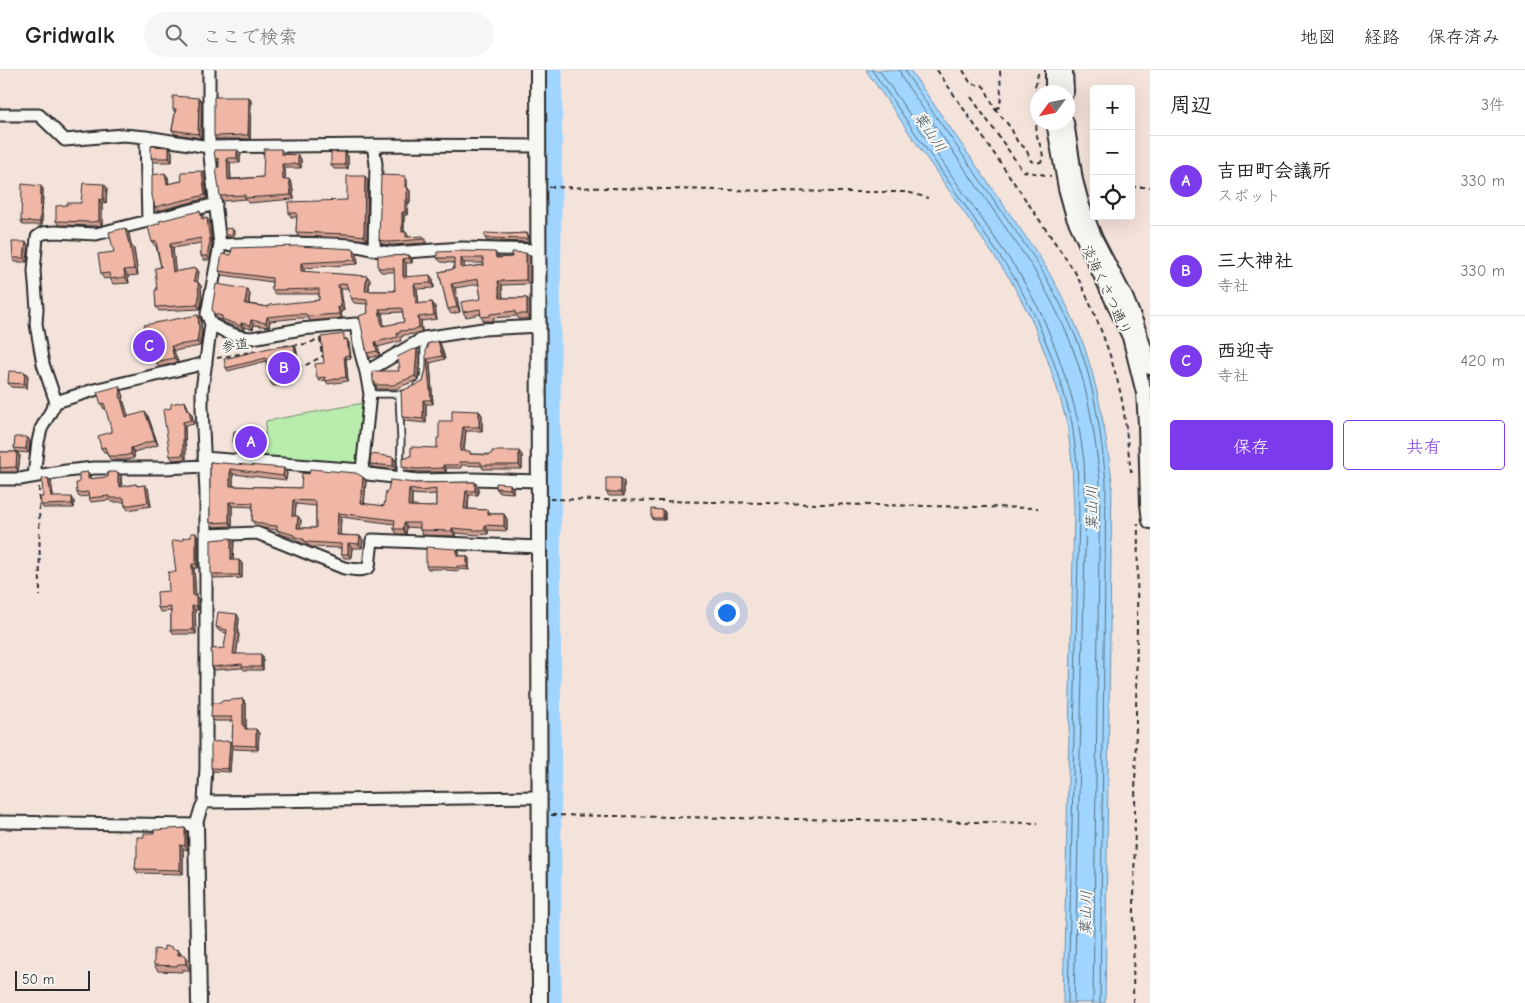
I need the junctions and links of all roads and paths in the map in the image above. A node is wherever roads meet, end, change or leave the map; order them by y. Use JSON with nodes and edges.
{"nodes":[{"id":1,"x":209,"y":70,"type":"edge"},
{"id":2,"x":538,"y":70,"type":"edge"},
{"id":3,"x":937,"y":70,"type":"edge"},
{"id":4,"x":963,"y":70,"type":"edge"},
{"id":5,"x":1000,"y":70,"type":"edge"},
{"id":6,"x":1039,"y":70,"type":"edge"},
{"id":7,"x":1053,"y":70,"type":"edge"},
{"id":8,"x":1065,"y":70,"type":"edge"},
{"id":9,"x":1035,"y":85,"type":"edge"},
{"id":10,"x":1053,"y":85,"type":"edge"},
{"id":11,"x":1066,"y":85,"type":"edge"},
{"id":12,"x":971,"y":96,"type":"dead end"},
{"id":13,"x":995,"y":109,"type":"junction"},
{"id":14,"x":0,"y":115,"type":"edge"},
{"id":15,"x":1037,"y":130,"type":"edge"},
{"id":16,"x":1055,"y":130,"type":"edge"},
{"id":17,"x":1067,"y":130,"type":"edge"},
{"id":18,"x":146,"y":137,"type":"junction"},
{"id":19,"x":373,"y":145,"type":"junction"},
{"id":20,"x":538,"y":146,"type":"junction"},
{"id":21,"x":209,"y":147,"type":"junction"},
{"id":22,"x":1053,"y":176,"type":"dead end"},
{"id":23,"x":1150,"y":186,"type":"edge"},
{"id":24,"x":545,"y":187,"type":"dead end"},
{"id":25,"x":1135,"y":187,"type":"edge"},
{"id":26,"x":928,"y":198,"type":"dead end"},
{"id":27,"x":216,"y":204,"type":"junction"},
{"id":28,"x":148,"y":221,"type":"junction"},
{"id":29,"x":220,"y":245,"type":"junction"},
{"id":30,"x":374,"y":250,"type":"junction"},
{"id":31,"x":539,"y":250,"type":"junction"},
{"id":32,"x":211,"y":324,"type":"junction"},
{"id":33,"x":540,"y":326,"type":"junction"},
{"id":34,"x":424,"y":338,"type":"junction"},
{"id":35,"x":284,"y":346,"type":"edge"},
{"id":36,"x":263,"y":350,"type":"edge"},
{"id":37,"x":331,"y":356,"type":"edge"},
{"id":38,"x":322,"y":357,"type":"junction"},
{"id":39,"x":206,"y":361,"type":"junction"},
{"id":40,"x":1150,"y":367,"type":"edge"},
{"id":41,"x":288,"y":368,"type":"edge"},
{"id":42,"x":366,"y":372,"type":"junction"},
{"id":43,"x":408,"y":388,"type":"edge"},
{"id":44,"x":370,"y":394,"type":"junction"},
{"id":45,"x":56,"y":402,"type":"junction"},
{"id":46,"x":205,"y":462,"type":"junction"},
{"id":47,"x":362,"y":470,"type":"junction"},
{"id":48,"x":1138,"y":472,"type":"dead end"},
{"id":49,"x":37,"y":475,"type":"junction"},
{"id":50,"x":400,"y":478,"type":"junction"},
{"id":51,"x":0,"y":479,"type":"edge"},
{"id":52,"x":540,"y":480,"type":"junction"},
{"id":53,"x":546,"y":499,"type":"dead end"},
{"id":54,"x":1038,"y":508,"type":"dead end"},
{"id":55,"x":1144,"y":521,"type":"edge"},
{"id":56,"x":206,"y":535,"type":"junction"},
{"id":57,"x":540,"y":547,"type":"junction"},
{"id":58,"x":40,"y":596,"type":"dead end"},
{"id":59,"x":540,"y":797,"type":"junction"},
{"id":60,"x":204,"y":802,"type":"junction"},
{"id":61,"x":559,"y":815,"type":"dead end"},
{"id":62,"x":0,"y":822,"type":"edge"},
{"id":63,"x":1038,"y":823,"type":"dead end"},
{"id":64,"x":196,"y":825,"type":"junction"},
{"id":65,"x":199,"y":1003,"type":"edge"},
{"id":66,"x":540,"y":1003,"type":"edge"},
{"id":67,"x":1133,"y":1003,"type":"edge"}],
"edges":[{"from":1,"to":21,"type":"street"},
{"from":2,"to":20,"type":"street"},
{"from":3,"to":48,"type":"path"},
{"from":4,"to":13,"type":"path"},
{"from":5,"to":13,"type":"path"},
{"from":6,"to":9,"type":"path"},
{"from":7,"to":10,"type":"street"},
{"from":8,"to":11,"type":"street"},
{"from":12,"to":22,"type":"path"},
{"from":13,"to":15,"type":"path"},
{"from":14,"to":18,"type":"street"},
{"from":16,"to":55,"type":"street","name":"淡海くさつ通り"},
{"from":17,"to":40,"type":"street","name":"淡海くさつ通り"},
{"from":18,"to":21,"type":"street"},
{"from":18,"to":28,"type":"street"},
{"from":19,"to":20,"type":"street"},
{"from":19,"to":21,"type":"street"},
{"from":19,"to":30,"type":"street"},
{"from":20,"to":31,"type":"street"},
{"from":21,"to":27,"type":"street"},
{"from":23,"to":25,"type":"path"},
{"from":24,"to":26,"type":"path"},
{"from":27,"to":28,"type":"street"},
{"from":27,"to":29,"type":"street"},
{"from":28,"to":45,"type":"street"},
{"from":29,"to":30,"type":"street"},
{"from":29,"to":32,"type":"street"},
{"from":30,"to":31,"type":"street"},
{"from":31,"to":33,"type":"street"},
{"from":32,"to":39,"type":"street"},
{"from":32,"to":42,"type":"street"},
{"from":33,"to":34,"type":"street"},
{"from":33,"to":52,"type":"street"},
{"from":34,"to":42,"type":"street"},
{"from":34,"to":43,"type":"lane"},
{"from":35,"to":38,"type":"path"},
{"from":36,"to":39,"type":"path","name":"参道"},
{"from":37,"to":38,"type":"path"},
{"from":38,"to":41,"type":"path"},
{"from":39,"to":45,"type":"street"},
{"from":39,"to":46,"type":"street"},
{"from":42,"to":44,"type":"street"},
{"from":44,"to":47,"type":"street"},
{"from":44,"to":50,"type":"lane"},
{"from":45,"to":49,"type":"street"},
{"from":46,"to":47,"type":"street"},
{"from":46,"to":49,"type":"street"},
{"from":46,"to":56,"type":"street"},
{"from":47,"to":50,"type":"street"},
{"from":49,"to":51,"type":"street"},
{"from":49,"to":58,"type":"path"},
{"from":50,"to":52,"type":"street"},
{"from":52,"to":57,"type":"street"},
{"from":53,"to":54,"type":"path"},
{"from":55,"to":67,"type":"path"},
{"from":56,"to":57,"type":"street"},
{"from":56,"to":60,"type":"street"},
{"from":57,"to":59,"type":"street"},
{"from":59,"to":60,"type":"street"},
{"from":59,"to":66,"type":"street"},
{"from":60,"to":64,"type":"street"},
{"from":61,"to":63,"type":"path"},
{"from":62,"to":64,"type":"street"},
{"from":64,"to":65,"type":"street"}]}
